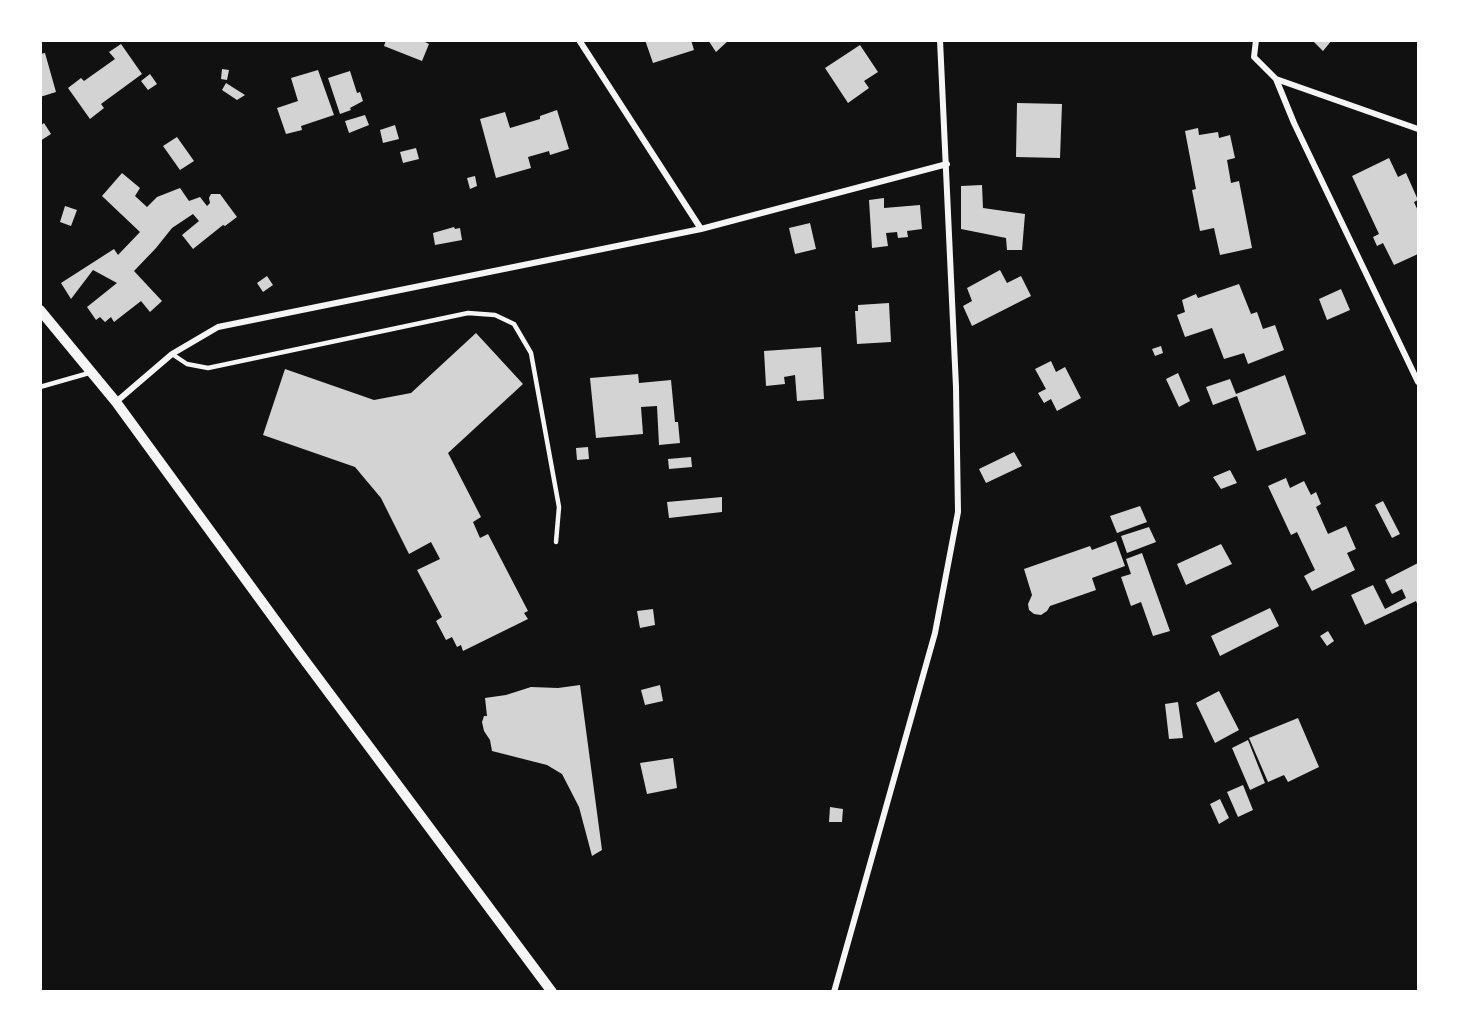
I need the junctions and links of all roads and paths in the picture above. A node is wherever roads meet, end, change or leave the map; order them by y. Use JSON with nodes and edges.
{"nodes":[{"id":1,"x":579,"y":40,"type":"edge"},
{"id":2,"x":940,"y":40,"type":"edge"},
{"id":3,"x":1256,"y":40,"type":"edge"},
{"id":4,"x":1276,"y":79,"type":"junction"},
{"id":5,"x":1419,"y":129,"type":"edge"},
{"id":6,"x":947,"y":164,"type":"junction"},
{"id":7,"x":701,"y":229,"type":"junction"},
{"id":8,"x":40,"y":310,"type":"edge"},
{"id":9,"x":172,"y":354,"type":"junction"},
{"id":10,"x":92,"y":373,"type":"junction"},
{"id":11,"x":1419,"y":382,"type":"edge"},
{"id":12,"x":40,"y":387,"type":"edge"},
{"id":13,"x":116,"y":402,"type":"junction"},
{"id":14,"x":556,"y":542,"type":"dead end"},
{"id":15,"x":552,"y":992,"type":"edge"},
{"id":16,"x":834,"y":992,"type":"edge"}],
"edges":[{"from":1,"to":7,"type":"street"},
{"from":2,"to":6,"type":"street"},
{"from":3,"to":4,"type":"street"},
{"from":4,"to":5,"type":"street"},
{"from":4,"to":11,"type":"street"},
{"from":6,"to":7,"type":"street"},
{"from":6,"to":16,"type":"street"},
{"from":7,"to":9,"type":"street"},
{"from":8,"to":10,"type":"street"},
{"from":9,"to":13,"type":"street"},
{"from":9,"to":14,"type":"lane"},
{"from":10,"to":12,"type":"lane"},
{"from":10,"to":13,"type":"street"},
{"from":13,"to":15,"type":"street"}]}
